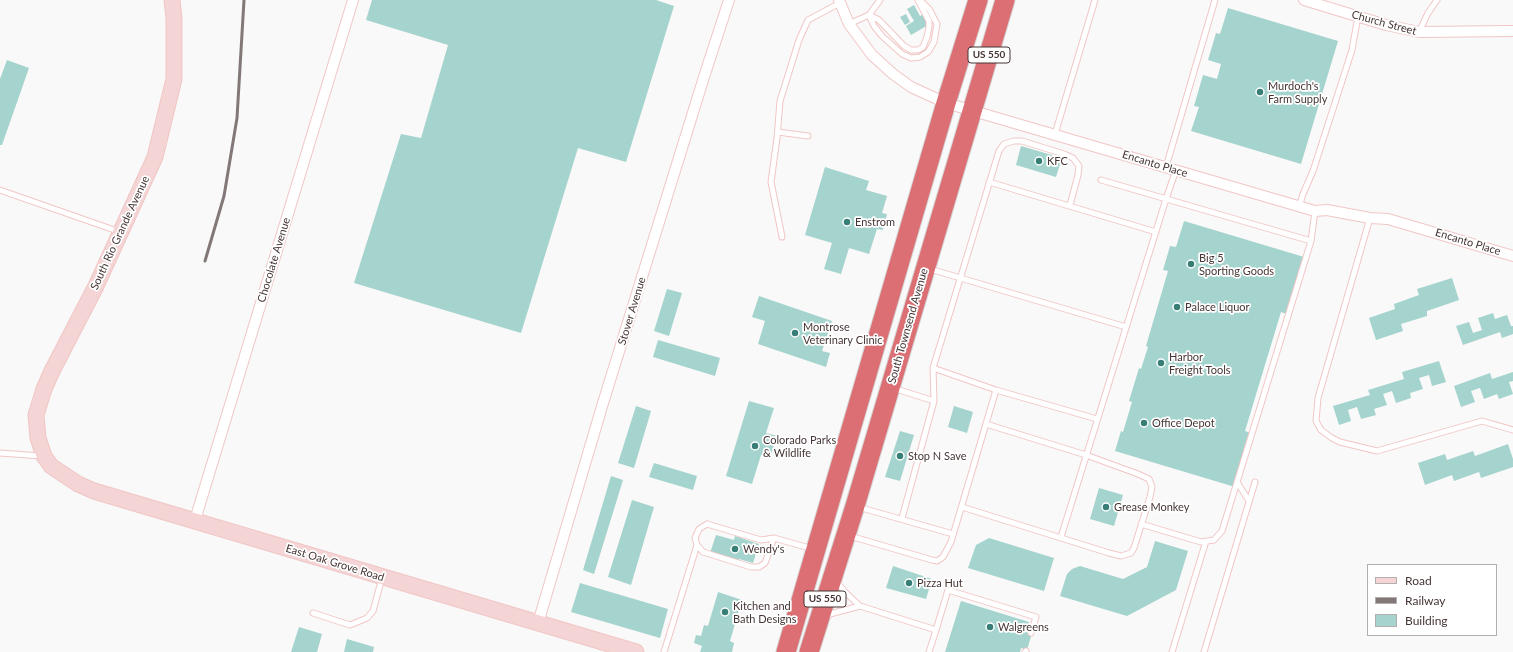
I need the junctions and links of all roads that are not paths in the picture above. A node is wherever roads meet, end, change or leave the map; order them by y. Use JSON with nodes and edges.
{"nodes":[{"id":1,"x":172,"y":0,"type":"edge"},
{"id":2,"x":353,"y":0,"type":"edge"},
{"id":3,"x":729,"y":0,"type":"edge"},
{"id":4,"x":880,"y":0,"type":"edge"},
{"id":5,"x":919,"y":0,"type":"edge"},
{"id":6,"x":978,"y":0,"type":"edge"},
{"id":7,"x":1005,"y":0,"type":"edge"},
{"id":8,"x":1095,"y":0,"type":"edge"},
{"id":9,"x":1215,"y":0,"type":"edge"},
{"id":10,"x":1304,"y":0,"type":"edge"},
{"id":11,"x":1437,"y":0,"type":"edge"},
{"id":12,"x":839,"y":2,"type":"edge"},
{"id":13,"x":869,"y":15,"type":"junction"},
{"id":14,"x":1358,"y":16,"type":"junction"},
{"id":15,"x":849,"y":24,"type":"junction"},
{"id":16,"x":1513,"y":31,"type":"edge"},
{"id":17,"x":1419,"y":32,"type":"junction"},
{"id":18,"x":946,"y":102,"type":"junction"},
{"id":19,"x":973,"y":110,"type":"junction"},
{"id":20,"x":778,"y":132,"type":"junction"},
{"id":21,"x":1055,"y":134,"type":"junction"},
{"id":22,"x":808,"y":136,"type":"dead end"},
{"id":23,"x":1166,"y":166,"type":"junction"},
{"id":24,"x":1176,"y":170,"type":"junction"},
{"id":25,"x":1100,"y":180,"type":"dead end"},
{"id":26,"x":989,"y":182,"type":"junction"},
{"id":27,"x":0,"y":190,"type":"edge"},
{"id":28,"x":1166,"y":199,"type":"junction"},
{"id":29,"x":1070,"y":205,"type":"junction"},
{"id":30,"x":1299,"y":207,"type":"junction"},
{"id":31,"x":1315,"y":211,"type":"junction"},
{"id":32,"x":1370,"y":218,"type":"junction"},
{"id":33,"x":121,"y":232,"type":"junction"},
{"id":34,"x":1156,"y":232,"type":"junction"},
{"id":35,"x":782,"y":237,"type":"dead end"},
{"id":36,"x":1311,"y":241,"type":"junction"},
{"id":37,"x":1513,"y":256,"type":"edge"},
{"id":38,"x":926,"y":268,"type":"junction"},
{"id":39,"x":960,"y":278,"type":"junction"},
{"id":40,"x":1126,"y":327,"type":"junction"},
{"id":41,"x":933,"y":368,"type":"junction"},
{"id":42,"x":890,"y":387,"type":"junction"},
{"id":43,"x":996,"y":390,"type":"junction"},
{"id":44,"x":934,"y":401,"type":"junction"},
{"id":45,"x":1098,"y":419,"type":"junction"},
{"id":46,"x":986,"y":424,"type":"junction"},
{"id":47,"x":1513,"y":430,"type":"edge"},
{"id":48,"x":0,"y":453,"type":"edge"},
{"id":49,"x":1086,"y":455,"type":"junction"},
{"id":50,"x":44,"y":456,"type":"junction"},
{"id":51,"x":1237,"y":482,"type":"junction"},
{"id":52,"x":1254,"y":482,"type":"dead end"},
{"id":53,"x":1249,"y":501,"type":"junction"},
{"id":54,"x":855,"y":506,"type":"junction"},
{"id":55,"x":962,"y":507,"type":"junction"},
{"id":56,"x":902,"y":518,"type":"junction"},
{"id":57,"x":195,"y":520,"type":"junction"},
{"id":58,"x":1141,"y":524,"type":"junction"},
{"id":59,"x":845,"y":534,"type":"junction"},
{"id":60,"x":953,"y":534,"type":"junction"},
{"id":61,"x":1061,"y":537,"type":"junction"},
{"id":62,"x":774,"y":538,"type":"junction"},
{"id":63,"x":1206,"y":541,"type":"junction"},
{"id":64,"x":697,"y":545,"type":"junction"},
{"id":65,"x":816,"y":550,"type":"junction"},
{"id":66,"x":835,"y":569,"type":"junction"},
{"id":67,"x":382,"y":577,"type":"junction"},
{"id":68,"x":860,"y":606,"type":"junction"},
{"id":69,"x":313,"y":613,"type":"dead end"},
{"id":70,"x":538,"y":623,"type":"junction"},
{"id":71,"x":815,"y":630,"type":"junction"},
{"id":72,"x":936,"y":630,"type":"junction"},
{"id":73,"x":1031,"y":633,"type":"dead end"},
{"id":74,"x":636,"y":652,"type":"edge"},
{"id":75,"x":664,"y":652,"type":"edge"},
{"id":76,"x":786,"y":652,"type":"edge"},
{"id":77,"x":809,"y":652,"type":"edge"},
{"id":78,"x":929,"y":652,"type":"edge"},
{"id":79,"x":1172,"y":652,"type":"edge"},
{"id":80,"x":1204,"y":652,"type":"edge"}],
"edges":[{"from":1,"to":33,"type":"street","name":"South Rio Grande Avenue"},
{"from":2,"to":57,"type":"street","name":"Chocolate Avenue"},
{"from":3,"to":70,"type":"street","name":"Stover Avenue"},
{"from":4,"to":13,"type":"lane"},
{"from":5,"to":13,"type":"lane"},
{"from":5,"to":13,"type":"lane"},
{"from":6,"to":18,"type":"highway","number":"US 550"},
{"from":7,"to":19,"type":"highway","name":"South Townsend Avenue","number":"US 550"},
{"from":8,"to":21,"type":"lane"},
{"from":9,"to":23,"type":"lane"},
{"from":10,"to":14,"type":"street","name":"Church Street"},
{"from":11,"to":17,"type":"lane"},
{"from":12,"to":15,"type":"street","name":"Encanto Place"},
{"from":12,"to":20,"type":"lane"},
{"from":13,"to":15,"type":"lane"},
{"from":14,"to":17,"type":"street","name":"Church Street"},
{"from":14,"to":30,"type":"lane"},
{"from":15,"to":18,"type":"street","name":"Encanto Place"},
{"from":16,"to":17,"type":"street","name":"Church Street"},
{"from":18,"to":19,"type":"street","name":"Encanto Place"},
{"from":18,"to":65,"type":"highway","number":"US 550"},
{"from":19,"to":21,"type":"street","name":"Encanto Place"},
{"from":19,"to":38,"type":"highway","name":"South Townsend Avenue","number":"US 550"},
{"from":20,"to":22,"type":"lane"},
{"from":20,"to":35,"type":"lane"},
{"from":21,"to":23,"type":"street","name":"Encanto Place"},
{"from":23,"to":24,"type":"street","name":"Encanto Place"},
{"from":24,"to":28,"type":"lane"},
{"from":24,"to":30,"type":"street","name":"Encanto Place"},
{"from":25,"to":28,"type":"lane"},
{"from":26,"to":29,"type":"lane"},
{"from":26,"to":29,"type":"lane"},
{"from":26,"to":39,"type":"lane"},
{"from":27,"to":33,"type":"lane"},
{"from":28,"to":34,"type":"lane"},
{"from":28,"to":36,"type":"lane"},
{"from":29,"to":34,"type":"lane"},
{"from":30,"to":31,"type":"street","name":"Encanto Place"},
{"from":31,"to":32,"type":"street","name":"Encanto Place"},
{"from":31,"to":36,"type":"lane"},
{"from":32,"to":37,"type":"street","name":"Encanto Place"},
{"from":32,"to":47,"type":"lane"},
{"from":33,"to":50,"type":"street","name":"South Rio Grande Avenue"},
{"from":34,"to":40,"type":"lane"},
{"from":36,"to":51,"type":"lane"},
{"from":38,"to":39,"type":"lane"},
{"from":38,"to":42,"type":"highway","name":"South Townsend Avenue","number":"US 550"},
{"from":39,"to":40,"type":"lane"},
{"from":39,"to":41,"type":"lane"},
{"from":40,"to":45,"type":"lane"},
{"from":41,"to":43,"type":"lane"},
{"from":41,"to":44,"type":"lane"},
{"from":42,"to":44,"type":"lane"},
{"from":42,"to":54,"type":"highway","name":"South Townsend Avenue","number":"US 550"},
{"from":43,"to":45,"type":"lane"},
{"from":43,"to":46,"type":"lane"},
{"from":44,"to":56,"type":"lane"},
{"from":45,"to":49,"type":"lane"},
{"from":46,"to":49,"type":"lane"},
{"from":46,"to":55,"type":"lane"},
{"from":48,"to":50,"type":"lane"},
{"from":49,"to":58,"type":"lane"},
{"from":49,"to":61,"type":"lane"},
{"from":50,"to":57,"type":"street","name":"East Oak Grove Road"},
{"from":51,"to":53,"type":"lane"},
{"from":51,"to":63,"type":"lane"},
{"from":52,"to":53,"type":"lane"},
{"from":53,"to":80,"type":"lane"},
{"from":54,"to":56,"type":"lane"},
{"from":54,"to":59,"type":"highway","name":"South Townsend Avenue","number":"US 550"},
{"from":55,"to":60,"type":"lane"},
{"from":55,"to":61,"type":"lane"},
{"from":56,"to":60,"type":"lane"},
{"from":57,"to":67,"type":"street","name":"East Oak Grove Road"},
{"from":58,"to":61,"type":"lane"},
{"from":58,"to":63,"type":"lane"},
{"from":59,"to":60,"type":"lane"},
{"from":59,"to":66,"type":"highway","name":"South Townsend Avenue","number":"US 550"},
{"from":62,"to":64,"type":"lane"},
{"from":62,"to":64,"type":"lane"},
{"from":62,"to":65,"type":"lane"},
{"from":63,"to":79,"type":"lane"},
{"from":64,"to":75,"type":"lane"},
{"from":65,"to":76,"type":"highway","number":"US 550"},
{"from":66,"to":68,"type":"lane"},
{"from":66,"to":71,"type":"highway","name":"South Townsend Avenue","number":"US 550"},
{"from":67,"to":69,"type":"lane"},
{"from":67,"to":70,"type":"street","name":"East Oak Grove Road"},
{"from":68,"to":71,"type":"lane"},
{"from":68,"to":72,"type":"lane"},
{"from":70,"to":74,"type":"street","name":"East Oak Grove Road"},
{"from":71,"to":77,"type":"highway","name":"South Townsend Avenue","number":"US 550"},
{"from":72,"to":73,"type":"lane"},
{"from":72,"to":78,"type":"lane"}]}
